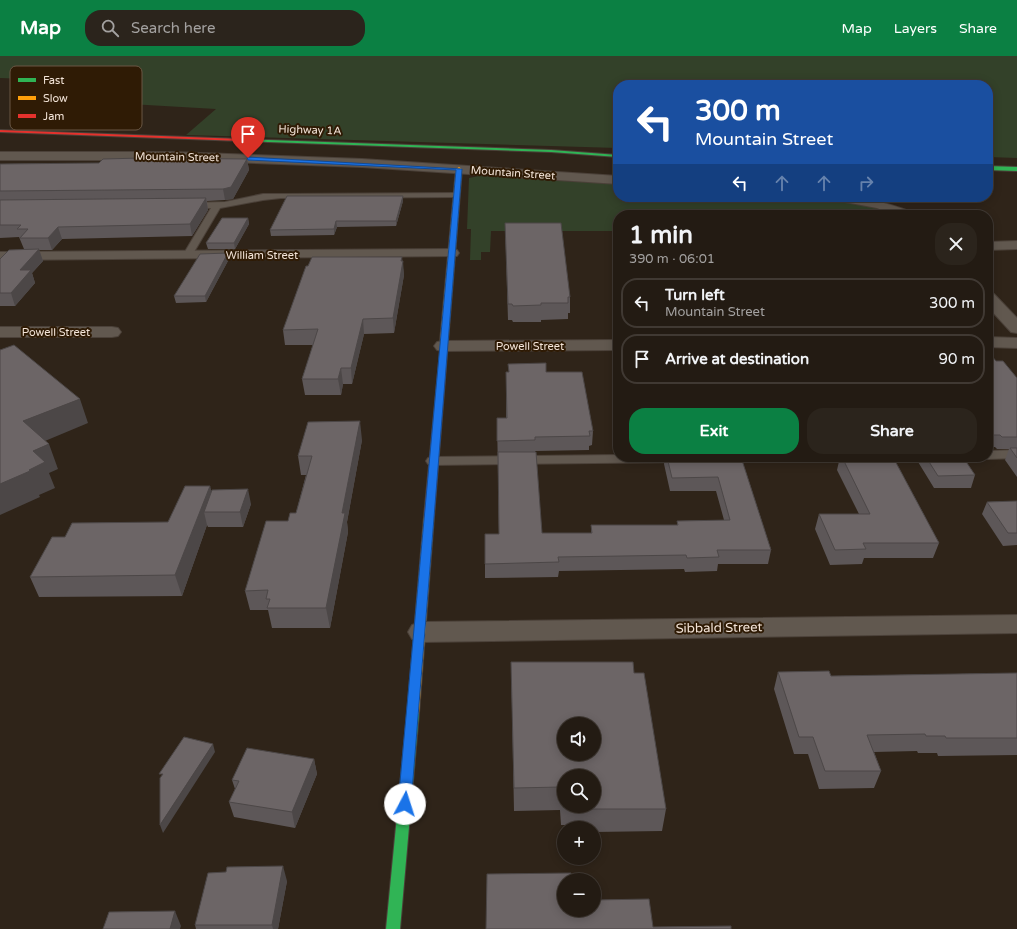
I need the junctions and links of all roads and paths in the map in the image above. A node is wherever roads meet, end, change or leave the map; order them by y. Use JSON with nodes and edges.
{"nodes":[{"id":1,"x":0,"y":131,"type":"edge"},
{"id":2,"x":104,"y":146,"type":"dead end"},
{"id":3,"x":389,"y":155,"type":"dead end"},
{"id":4,"x":0,"y":156,"type":"edge"},
{"id":5,"x":613,"y":156,"type":"edge"},
{"id":6,"x":445,"y":157,"type":"dead end"},
{"id":7,"x":613,"y":160,"type":"edge"},
{"id":8,"x":993,"y":168,"type":"edge"},
{"id":9,"x":459,"y":169,"type":"junction"},
{"id":10,"x":1017,"y":169,"type":"edge"},
{"id":11,"x":613,"y":180,"type":"edge"},
{"id":12,"x":456,"y":195,"type":"junction"},
{"id":13,"x":872,"y":202,"type":"edge"},
{"id":14,"x":178,"y":206,"type":"edge"},
{"id":15,"x":217,"y":206,"type":"junction"},
{"id":16,"x":894,"y":210,"type":"edge"},
{"id":17,"x":1017,"y":245,"type":"edge"},
{"id":18,"x":993,"y":246,"type":"edge"},
{"id":19,"x":452,"y":253,"type":"junction"},
{"id":20,"x":188,"y":255,"type":"junction"},
{"id":21,"x":0,"y":256,"type":"edge"},
{"id":22,"x":993,"y":302,"type":"edge"},
{"id":23,"x":1017,"y":328,"type":"edge"},
{"id":24,"x":0,"y":332,"type":"edge"},
{"id":25,"x":112,"y":332,"type":"dead end"},
{"id":26,"x":993,"y":342,"type":"edge"},
{"id":27,"x":1017,"y":343,"type":"edge"},
{"id":28,"x":613,"y":345,"type":"edge"},
{"id":29,"x":443,"y":346,"type":"junction"},
{"id":30,"x":1017,"y":454,"type":"edge"},
{"id":31,"x":993,"y":455,"type":"edge"},
{"id":32,"x":613,"y":459,"type":"edge"},
{"id":33,"x":433,"y":461,"type":"junction"},
{"id":34,"x":1017,"y":624,"type":"edge"},
{"id":35,"x":421,"y":632,"type":"junction"},
{"id":36,"x":393,"y":929,"type":"edge"}],
"edges":[{"from":1,"to":5,"type":"main road","name":"Highway 1A"},
{"from":2,"to":3,"type":"main road","name":"Highway 1A"},
{"from":4,"to":9,"type":"street","name":"Mountain Street"},
{"from":6,"to":7,"type":"main road"},
{"from":8,"to":10,"type":"main road"},
{"from":9,"to":11,"type":"street","name":"Mountain Street"},
{"from":9,"to":12,"type":"main road"},
{"from":12,"to":15,"type":"lane"},
{"from":12,"to":19,"type":"main road"},
{"from":13,"to":16,"type":"street"},
{"from":14,"to":15,"type":"lane"},
{"from":15,"to":20,"type":"lane"},
{"from":17,"to":18,"type":"street"},
{"from":19,"to":20,"type":"street","name":"William Street"},
{"from":19,"to":29,"type":"main road"},
{"from":20,"to":21,"type":"street","name":"William Street"},
{"from":22,"to":23,"type":"street"},
{"from":24,"to":25,"type":"street","name":"Powell Street"},
{"from":26,"to":27,"type":"street"},
{"from":28,"to":29,"type":"street","name":"Powell Street"},
{"from":29,"to":33,"type":"main road"},
{"from":30,"to":31,"type":"lane"},
{"from":32,"to":33,"type":"lane"},
{"from":33,"to":35,"type":"main road"},
{"from":34,"to":35,"type":"street","name":"Sibbald Street"},
{"from":35,"to":36,"type":"main road"}]}
